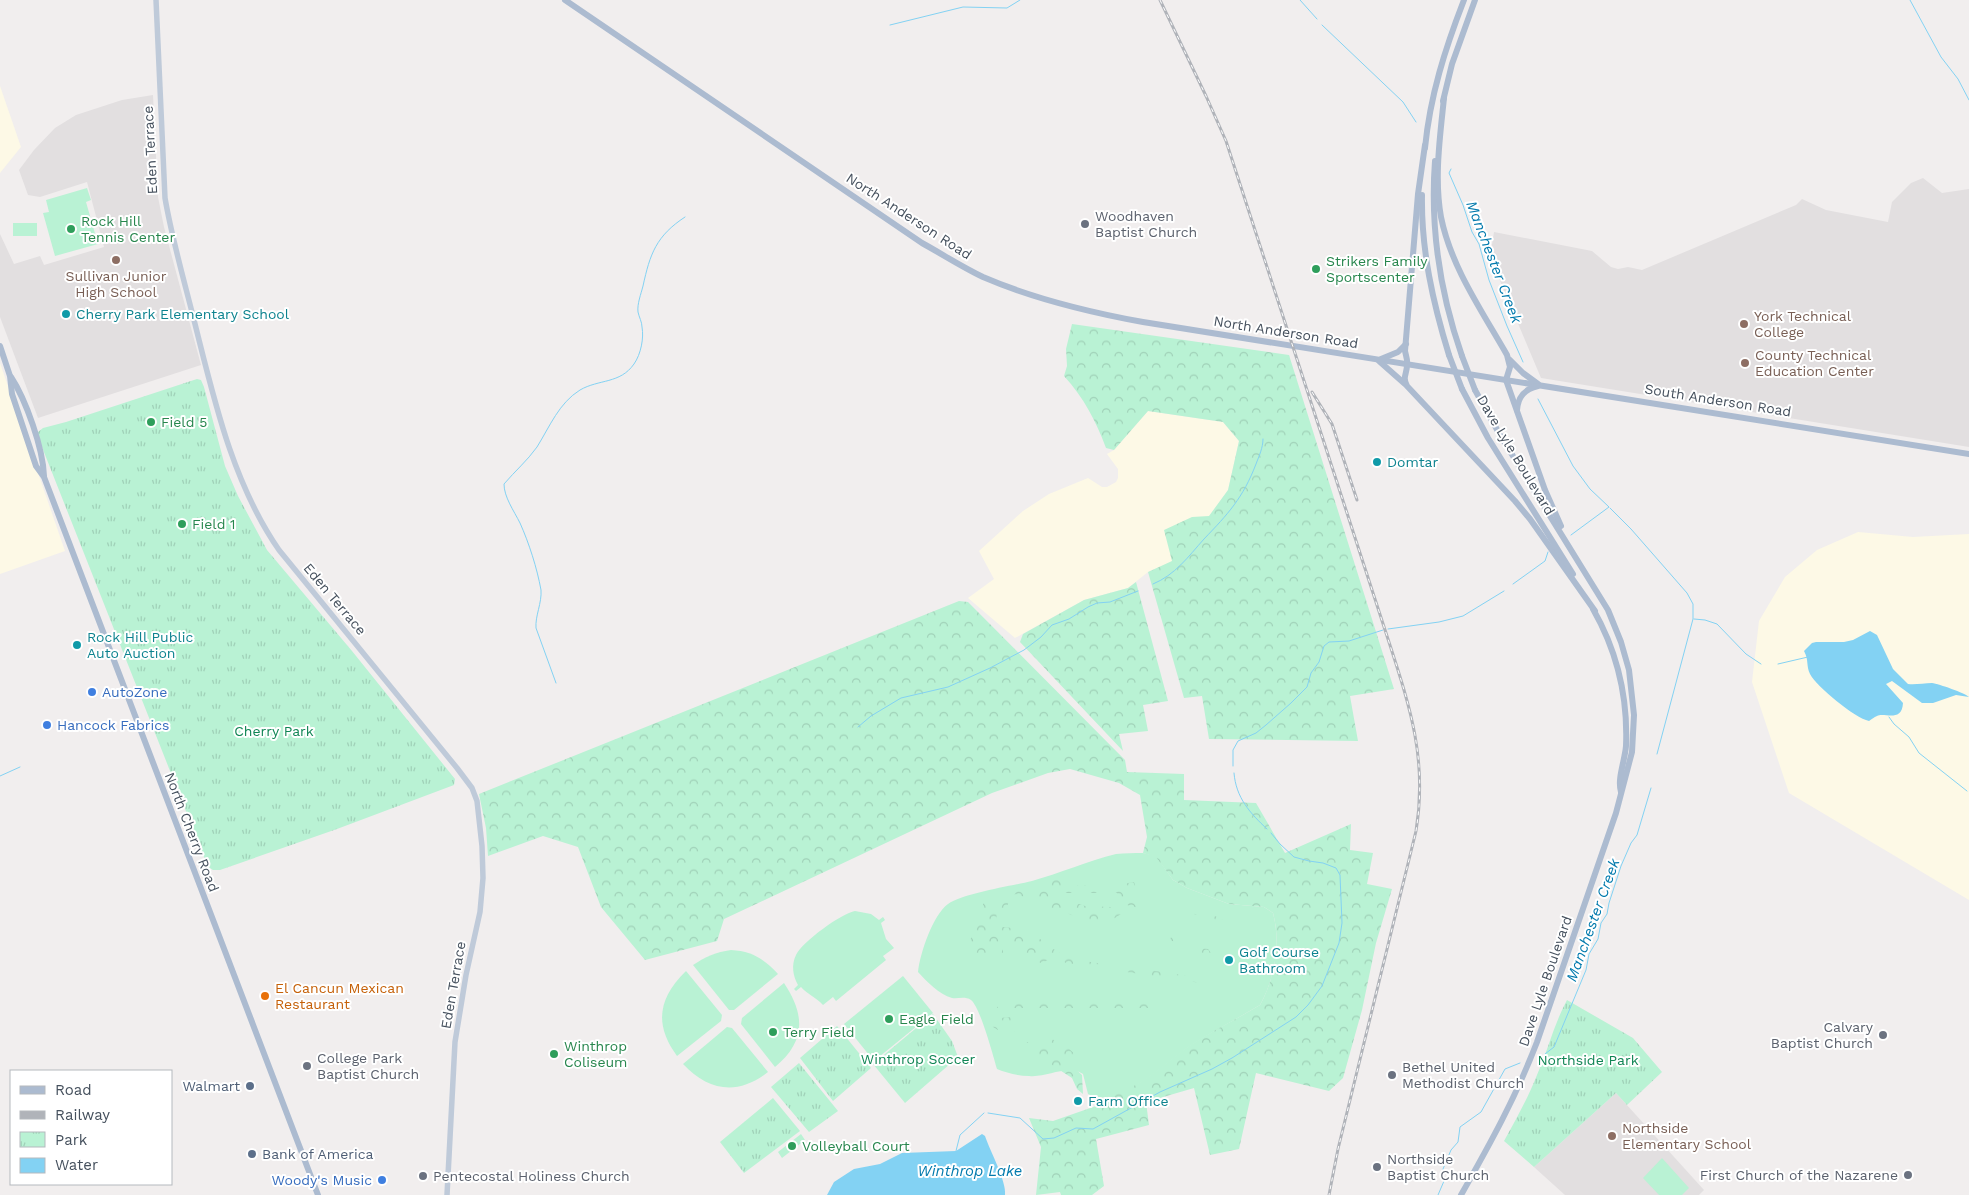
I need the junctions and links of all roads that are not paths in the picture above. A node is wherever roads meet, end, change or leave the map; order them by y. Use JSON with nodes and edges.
{"nodes":[{"id":1,"x":156,"y":0,"type":"edge"},
{"id":2,"x":566,"y":0,"type":"edge"},
{"id":3,"x":1464,"y":0,"type":"edge"},
{"id":4,"x":1475,"y":0,"type":"edge"},
{"id":5,"x":1444,"y":98,"type":"junction"},
{"id":6,"x":1425,"y":145,"type":"junction"},
{"id":7,"x":1406,"y":343,"type":"junction"},
{"id":8,"x":0,"y":346,"type":"edge"},
{"id":9,"x":1507,"y":355,"type":"junction"},
{"id":10,"x":1378,"y":360,"type":"junction"},
{"id":11,"x":1408,"y":364,"type":"junction"},
{"id":12,"x":1463,"y":372,"type":"joint"},
{"id":13,"x":1506,"y":380,"type":"junction"},
{"id":14,"x":1407,"y":386,"type":"junction"},
{"id":15,"x":1542,"y":386,"type":"junction"},
{"id":16,"x":1518,"y":414,"type":"junction"},
{"id":17,"x":1969,"y":454,"type":"edge"},
{"id":18,"x":1572,"y":550,"type":"junction"},
{"id":19,"x":1595,"y":611,"type":"junction"},
{"id":20,"x":1622,"y":795,"type":"junction"},
{"id":21,"x":318,"y":1195,"type":"edge"},
{"id":22,"x":447,"y":1195,"type":"edge"},
{"id":23,"x":1461,"y":1195,"type":"edge"}],
"edges":[{"from":1,"to":22,"type":"street","name":"Eden Terrace"},
{"from":2,"to":10,"type":"main road","name":"North Anderson Road"},
{"from":3,"to":6,"type":"main road","name":"Dave Lyle Boulevard"},
{"from":4,"to":5,"type":"main road","name":"Dave Lyle Boulevard"},
{"from":5,"to":9,"type":"main road"},
{"from":5,"to":18,"type":"main road","name":"Dave Lyle Boulevard","bridge":true},
{"from":6,"to":7,"type":"main road"},
{"from":6,"to":19,"type":"main road","name":"Dave Lyle Boulevard","bridge":true},
{"from":7,"to":10,"type":"main road"},
{"from":7,"to":11,"type":"main road"},
{"from":8,"to":21,"type":"main road","name":"North Cherry Road"},
{"from":9,"to":13,"type":"main road"},
{"from":9,"to":15,"type":"main road"},
{"from":10,"to":11,"type":"main road","name":"North Anderson Road"},
{"from":10,"to":14,"type":"main road"},
{"from":11,"to":12,"type":"main road","name":"North Anderson Road"},
{"from":11,"to":14,"type":"main road"},
{"from":12,"to":13,"type":"main road","name":"South Anderson Road"},
{"from":13,"to":15,"type":"main road","name":"South Anderson Road"},
{"from":13,"to":16,"type":"main road"},
{"from":14,"to":19,"type":"main road"},
{"from":15,"to":16,"type":"main road"},
{"from":15,"to":17,"type":"main road","name":"South Anderson Road"},
{"from":16,"to":18,"type":"main road"},
{"from":18,"to":20,"type":"main road","name":"Dave Lyle Boulevard"},
{"from":19,"to":20,"type":"main road","name":"Dave Lyle Boulevard"},
{"from":20,"to":23,"type":"main road","name":"Dave Lyle Boulevard"}]}
